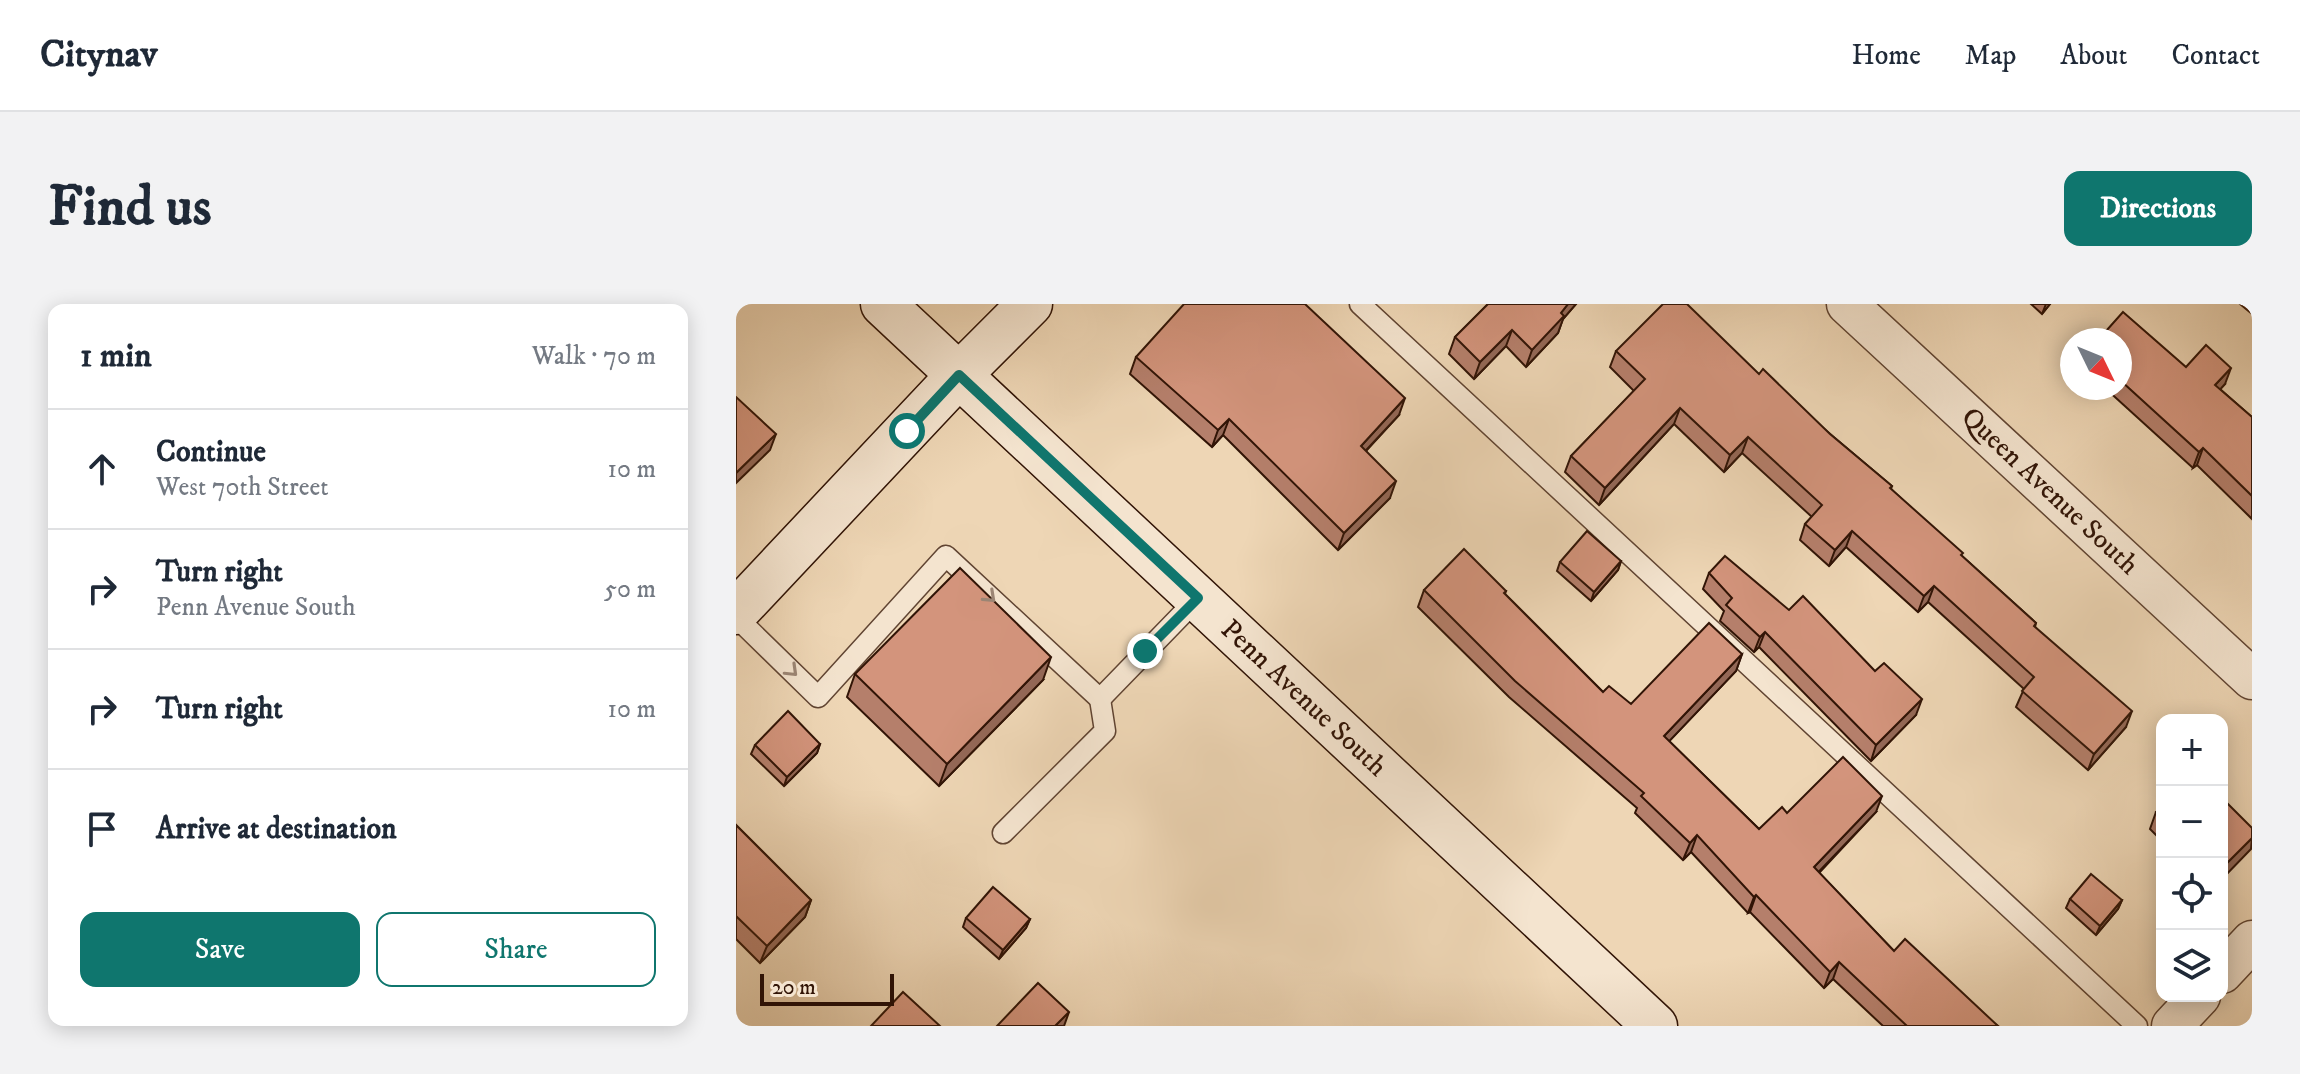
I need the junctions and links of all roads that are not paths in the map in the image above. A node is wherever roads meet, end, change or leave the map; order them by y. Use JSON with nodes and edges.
{"nodes":[{"id":1,"x":883,"y":304,"type":"edge"},
{"id":2,"x":1030,"y":304,"type":"edge"},
{"id":3,"x":1360,"y":304,"type":"edge"},
{"id":4,"x":1847,"y":304,"type":"edge"},
{"id":5,"x":959,"y":375,"type":"junction"},
{"id":6,"x":1198,"y":598,"type":"junction"},
{"id":7,"x":736,"y":614,"type":"edge"},
{"id":8,"x":2252,"y":679,"type":"edge"},
{"id":9,"x":1100,"y":699,"type":"junction"},
{"id":10,"x":1003,"y":833,"type":"dead end"},
{"id":11,"x":2252,"y":941,"type":"edge"},
{"id":12,"x":2228,"y":967,"type":"edge"},
{"id":13,"x":2194,"y":1002,"type":"edge"},
{"id":14,"x":1655,"y":1026,"type":"edge"},
{"id":15,"x":2137,"y":1026,"type":"edge"},
{"id":16,"x":2172,"y":1026,"type":"edge"}],
"edges":[{"from":1,"to":5,"type":"main road","name":"Penn Avenue South"},
{"from":2,"to":5,"type":"main road"},
{"from":3,"to":15,"type":"lane"},
{"from":4,"to":8,"type":"street","name":"Queen Avenue South"},
{"from":5,"to":6,"type":"main road","name":"Penn Avenue South"},
{"from":5,"to":7,"type":"main road"},
{"from":6,"to":9,"type":"lane"},
{"from":6,"to":14,"type":"main road","name":"Penn Avenue South"},
{"from":7,"to":9,"type":"lane","one_way":true},
{"from":9,"to":10,"type":"lane"},
{"from":11,"to":12,"type":"street"},
{"from":13,"to":16,"type":"street"}]}
